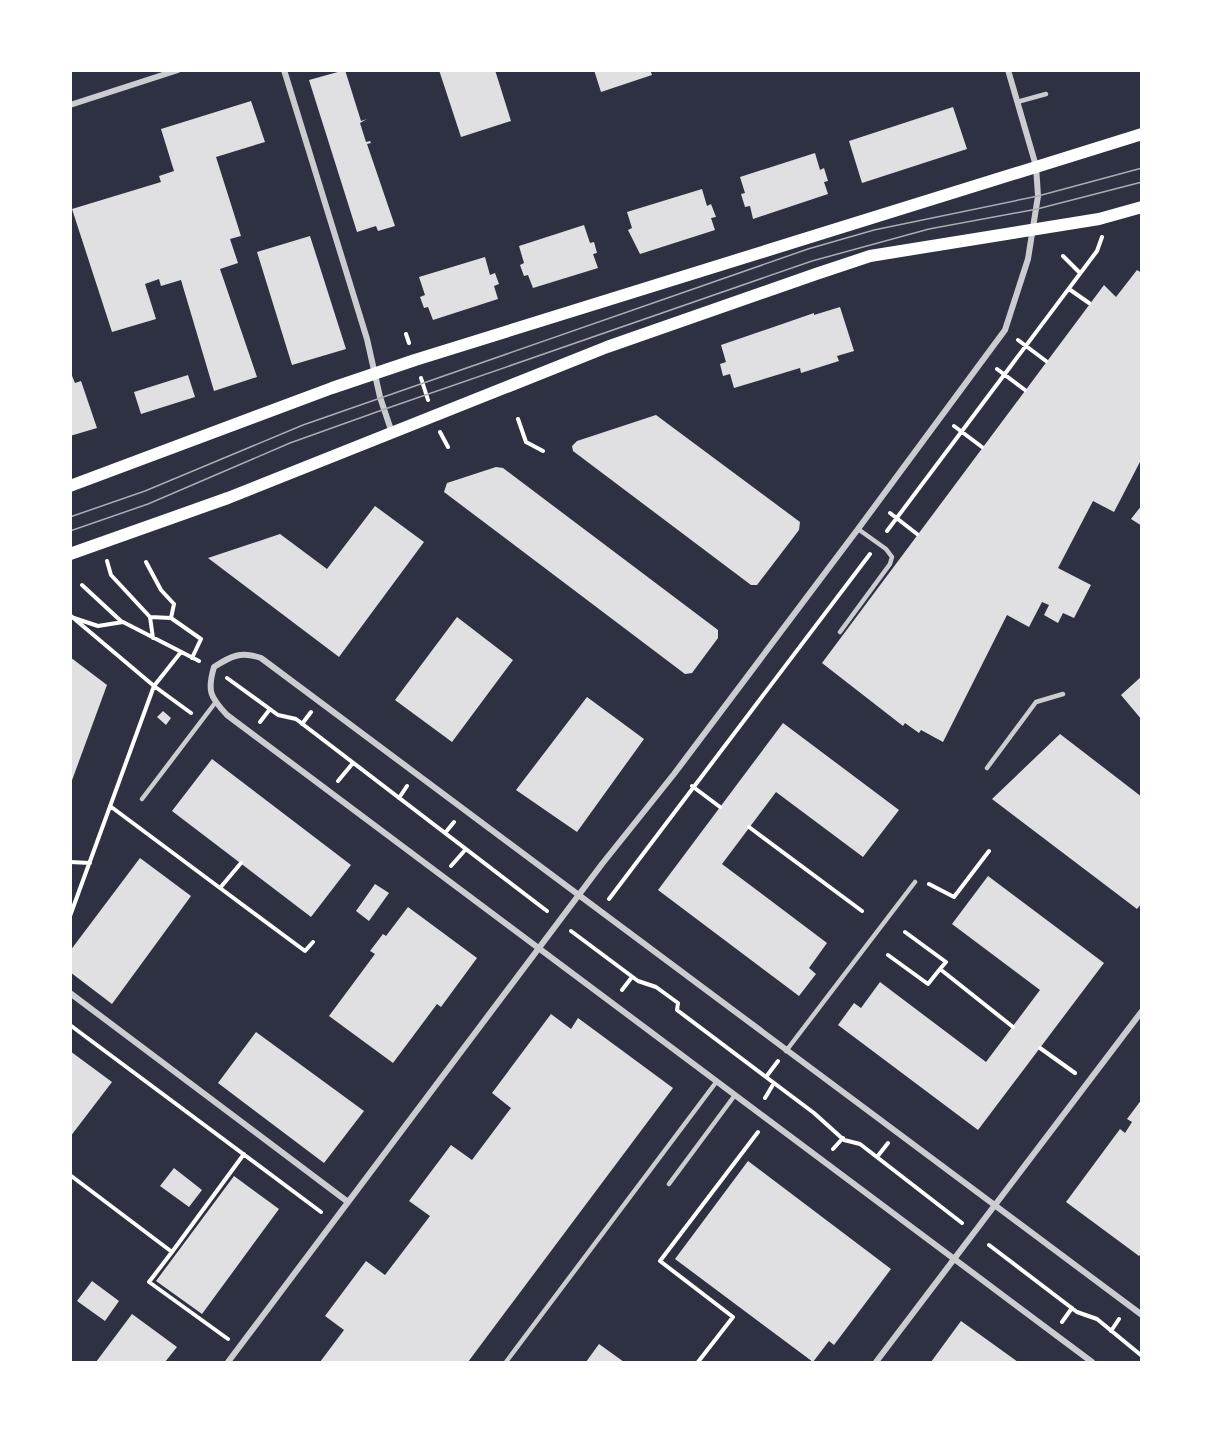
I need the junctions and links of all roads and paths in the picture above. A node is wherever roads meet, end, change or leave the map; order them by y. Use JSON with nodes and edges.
{"nodes":[{"id":1,"x":178,"y":70,"type":"edge"},
{"id":2,"x":284,"y":70,"type":"edge"},
{"id":3,"x":1008,"y":70,"type":"edge"},
{"id":4,"x":1046,"y":93,"type":"dead end"},
{"id":5,"x":1017,"y":102,"type":"junction"},
{"id":6,"x":70,"y":105,"type":"edge"},
{"id":7,"x":1142,"y":134,"type":"edge"},
{"id":8,"x":1036,"y":166,"type":"junction"},
{"id":9,"x":1142,"y":207,"type":"edge"},
{"id":10,"x":1032,"y":229,"type":"junction"},
{"id":11,"x":1103,"y":237,"type":"dead end"},
{"id":12,"x":1063,"y":256,"type":"dead end"},
{"id":13,"x":1080,"y":273,"type":"junction"},
{"id":14,"x":1069,"y":289,"type":"junction"},
{"id":15,"x":1089,"y":303,"type":"dead end"},
{"id":16,"x":406,"y":334,"type":"dead end"},
{"id":17,"x":1032,"y":351,"type":"dead end"},
{"id":18,"x":415,"y":360,"type":"junction"},
{"id":19,"x":1046,"y":361,"type":"dead end"},
{"id":20,"x":374,"y":374,"type":"junction"},
{"id":21,"x":1011,"y":379,"type":"dead end"},
{"id":22,"x":1025,"y":390,"type":"dead end"},
{"id":23,"x":434,"y":418,"type":"junction"},
{"id":24,"x":518,"y":418,"type":"dead end"},
{"id":25,"x":392,"y":433,"type":"junction"},
{"id":26,"x":969,"y":437,"type":"dead end"},
{"id":27,"x":448,"y":447,"type":"dead end"},
{"id":28,"x":982,"y":447,"type":"dead end"},
{"id":29,"x":543,"y":451,"type":"dead end"},
{"id":30,"x":70,"y":486,"type":"edge"},
{"id":31,"x":904,"y":524,"type":"dead end"},
{"id":32,"x":858,"y":529,"type":"junction"},
{"id":33,"x":917,"y":534,"type":"dead end"},
{"id":34,"x":878,"y":543,"type":"junction"},
{"id":35,"x":70,"y":554,"type":"edge"},
{"id":36,"x":146,"y":562,"type":"dead end"},
{"id":37,"x":111,"y":575,"type":"dead end"},
{"id":38,"x":82,"y":585,"type":"dead end"},
{"id":39,"x":71,"y":616,"type":"edge"},
{"id":40,"x":150,"y":617,"type":"junction"},
{"id":41,"x":171,"y":618,"type":"junction"},
{"id":42,"x":123,"y":622,"type":"junction"},
{"id":43,"x":840,"y":632,"type":"dead end"},
{"id":44,"x":153,"y":638,"type":"junction"},
{"id":45,"x":181,"y":652,"type":"junction"},
{"id":46,"x":226,"y":677,"type":"dead end"},
{"id":47,"x":154,"y":686,"type":"junction"},
{"id":48,"x":1063,"y":694,"type":"dead end"},
{"id":49,"x":215,"y":703,"type":"junction"},
{"id":50,"x":201,"y":721,"type":"junction"},
{"id":51,"x":353,"y":763,"type":"junction"},
{"id":52,"x":987,"y":768,"type":"dead end"},
{"id":53,"x":674,"y":774,"type":"junction"},
{"id":54,"x":693,"y":787,"type":"junction"},
{"id":55,"x":331,"y":791,"type":"junction"},
{"id":56,"x":142,"y":799,"type":"dead end"},
{"id":57,"x":110,"y":806,"type":"junction"},
{"id":58,"x":720,"y":807,"type":"dead end"},
{"id":59,"x":749,"y":827,"type":"dead end"},
{"id":60,"x":989,"y":851,"type":"dead end"},
{"id":61,"x":70,"y":862,"type":"edge"},
{"id":62,"x":90,"y":862,"type":"junction"},
{"id":63,"x":241,"y":863,"type":"dead end"},
{"id":64,"x":915,"y":882,"type":"joint"},
{"id":65,"x":220,"y":888,"type":"junction"},
{"id":66,"x":579,"y":895,"type":"junction"},
{"id":67,"x":600,"y":911,"type":"junction"},
{"id":68,"x":862,"y":911,"type":"dead end"},
{"id":69,"x":548,"y":912,"type":"dead end"},
{"id":70,"x":70,"y":916,"type":"edge"},
{"id":71,"x":905,"y":932,"type":"dead end"},
{"id":72,"x":575,"y":934,"type":"dead end"},
{"id":73,"x":313,"y":942,"type":"dead end"},
{"id":74,"x":540,"y":948,"type":"junction"},
{"id":75,"x":888,"y":955,"type":"dead end"},
{"id":76,"x":940,"y":969,"type":"junction"},
{"id":77,"x":70,"y":993,"type":"edge"},
{"id":78,"x":1142,"y":1011,"type":"edge"},
{"id":79,"x":70,"y":1025,"type":"edge"},
{"id":80,"x":1013,"y":1027,"type":"dead end"},
{"id":81,"x":1040,"y":1048,"type":"dead end"},
{"id":82,"x":786,"y":1051,"type":"junction"},
{"id":83,"x":717,"y":1081,"type":"junction"},
{"id":84,"x":1087,"y":1083,"type":"junction"},
{"id":85,"x":735,"y":1095,"type":"junction"},
{"id":86,"x":768,"y":1119,"type":"junction"},
{"id":87,"x":244,"y":1155,"type":"junction"},
{"id":88,"x":70,"y":1174,"type":"edge"},
{"id":89,"x":669,"y":1184,"type":"dead end"},
{"id":90,"x":348,"y":1202,"type":"junction"},
{"id":91,"x":996,"y":1207,"type":"junction"},
{"id":92,"x":334,"y":1221,"type":"junction"},
{"id":93,"x":962,"y":1223,"type":"dead end"},
{"id":94,"x":989,"y":1245,"type":"dead end"},
{"id":95,"x":172,"y":1252,"type":"junction"},
{"id":96,"x":955,"y":1260,"type":"junction"},
{"id":97,"x":1142,"y":1315,"type":"edge"},
{"id":98,"x":239,"y":1348,"type":"junction"},
{"id":99,"x":1142,"y":1356,"type":"edge"},
{"id":100,"x":228,"y":1362,"type":"edge"},
{"id":101,"x":506,"y":1362,"type":"edge"},
{"id":102,"x":698,"y":1362,"type":"edge"},
{"id":103,"x":876,"y":1362,"type":"edge"},
{"id":104,"x":1092,"y":1362,"type":"edge"}],
"edges":[{"from":1,"to":6,"type":"street"},
{"from":2,"to":20,"type":"street"},
{"from":3,"to":5,"type":"street"},
{"from":4,"to":5,"type":"lane"},
{"from":5,"to":8,"type":"street"},
{"from":7,"to":8,"type":"main road"},
{"from":8,"to":10,"type":"street"},
{"from":8,"to":18,"type":"main road"},
{"from":9,"to":10,"type":"main road"},
{"from":10,"to":23,"type":"main road"},
{"from":10,"to":32,"type":"street"},
{"from":11,"to":13,"type":"path"},
{"from":12,"to":13,"type":"path"},
{"from":13,"to":14,"type":"path"},
{"from":14,"to":15,"type":"path"},
{"from":14,"to":34,"type":"path"},
{"from":16,"to":18,"type":"path"},
{"from":17,"to":19,"type":"path"},
{"from":18,"to":20,"type":"main road"},
{"from":18,"to":23,"type":"path"},
{"from":20,"to":25,"type":"street"},
{"from":20,"to":30,"type":"main road"},
{"from":21,"to":22,"type":"path"},
{"from":23,"to":25,"type":"main road"},
{"from":23,"to":27,"type":"path"},
{"from":24,"to":29,"type":"path"},
{"from":25,"to":35,"type":"main road"},
{"from":26,"to":28,"type":"path"},
{"from":31,"to":33,"type":"path"},
{"from":32,"to":34,"type":"lane"},
{"from":32,"to":53,"type":"street"},
{"from":34,"to":43,"type":"lane"},
{"from":34,"to":54,"type":"path"},
{"from":36,"to":41,"type":"path"},
{"from":37,"to":40,"type":"path"},
{"from":38,"to":42,"type":"path"},
{"from":39,"to":42,"type":"path"},
{"from":39,"to":47,"type":"path"},
{"from":40,"to":41,"type":"path"},
{"from":40,"to":44,"type":"path"},
{"from":41,"to":45,"type":"path"},
{"from":42,"to":44,"type":"path"},
{"from":44,"to":45,"type":"path"},
{"from":45,"to":47,"type":"path"},
{"from":46,"to":51,"type":"path"},
{"from":47,"to":50,"type":"path"},
{"from":47,"to":57,"type":"path"},
{"from":48,"to":52,"type":"lane"},
{"from":49,"to":50,"type":"lane"},
{"from":49,"to":55,"type":"street"},
{"from":49,"to":66,"type":"street"},
{"from":50,"to":56,"type":"lane"},
{"from":51,"to":55,"type":"path"},
{"from":51,"to":69,"type":"path"},
{"from":53,"to":54,"type":"path"},
{"from":53,"to":66,"type":"street"},
{"from":54,"to":58,"type":"path"},
{"from":54,"to":67,"type":"path"},
{"from":55,"to":74,"type":"street"},
{"from":57,"to":62,"type":"path"},
{"from":57,"to":65,"type":"path"},
{"from":59,"to":68,"type":"path"},
{"from":60,"to":64,"type":"path"},
{"from":61,"to":62,"type":"path"},
{"from":62,"to":70,"type":"path"},
{"from":63,"to":65,"type":"path"},
{"from":64,"to":82,"type":"lane"},
{"from":65,"to":73,"type":"path"},
{"from":66,"to":67,"type":"street"},
{"from":66,"to":74,"type":"street"},
{"from":67,"to":82,"type":"street"},
{"from":71,"to":76,"type":"path"},
{"from":72,"to":93,"type":"path"},
{"from":74,"to":83,"type":"street"},
{"from":74,"to":90,"type":"street"},
{"from":75,"to":76,"type":"path"},
{"from":76,"to":80,"type":"path"},
{"from":77,"to":90,"type":"street"},
{"from":78,"to":84,"type":"street"},
{"from":79,"to":87,"type":"path"},
{"from":81,"to":84,"type":"path"},
{"from":82,"to":91,"type":"street"},
{"from":83,"to":85,"type":"street"},
{"from":83,"to":101,"type":"lane"},
{"from":84,"to":91,"type":"street"},
{"from":85,"to":86,"type":"street"},
{"from":85,"to":89,"type":"lane"},
{"from":86,"to":96,"type":"street"},
{"from":86,"to":102,"type":"path"},
{"from":87,"to":92,"type":"path"},
{"from":87,"to":95,"type":"path"},
{"from":88,"to":95,"type":"path"},
{"from":90,"to":92,"type":"street"},
{"from":91,"to":96,"type":"street"},
{"from":91,"to":97,"type":"street"},
{"from":92,"to":98,"type":"street"},
{"from":94,"to":99,"type":"path"},
{"from":95,"to":98,"type":"path"},
{"from":96,"to":103,"type":"street"},
{"from":96,"to":104,"type":"street"},
{"from":98,"to":100,"type":"street"}]}
